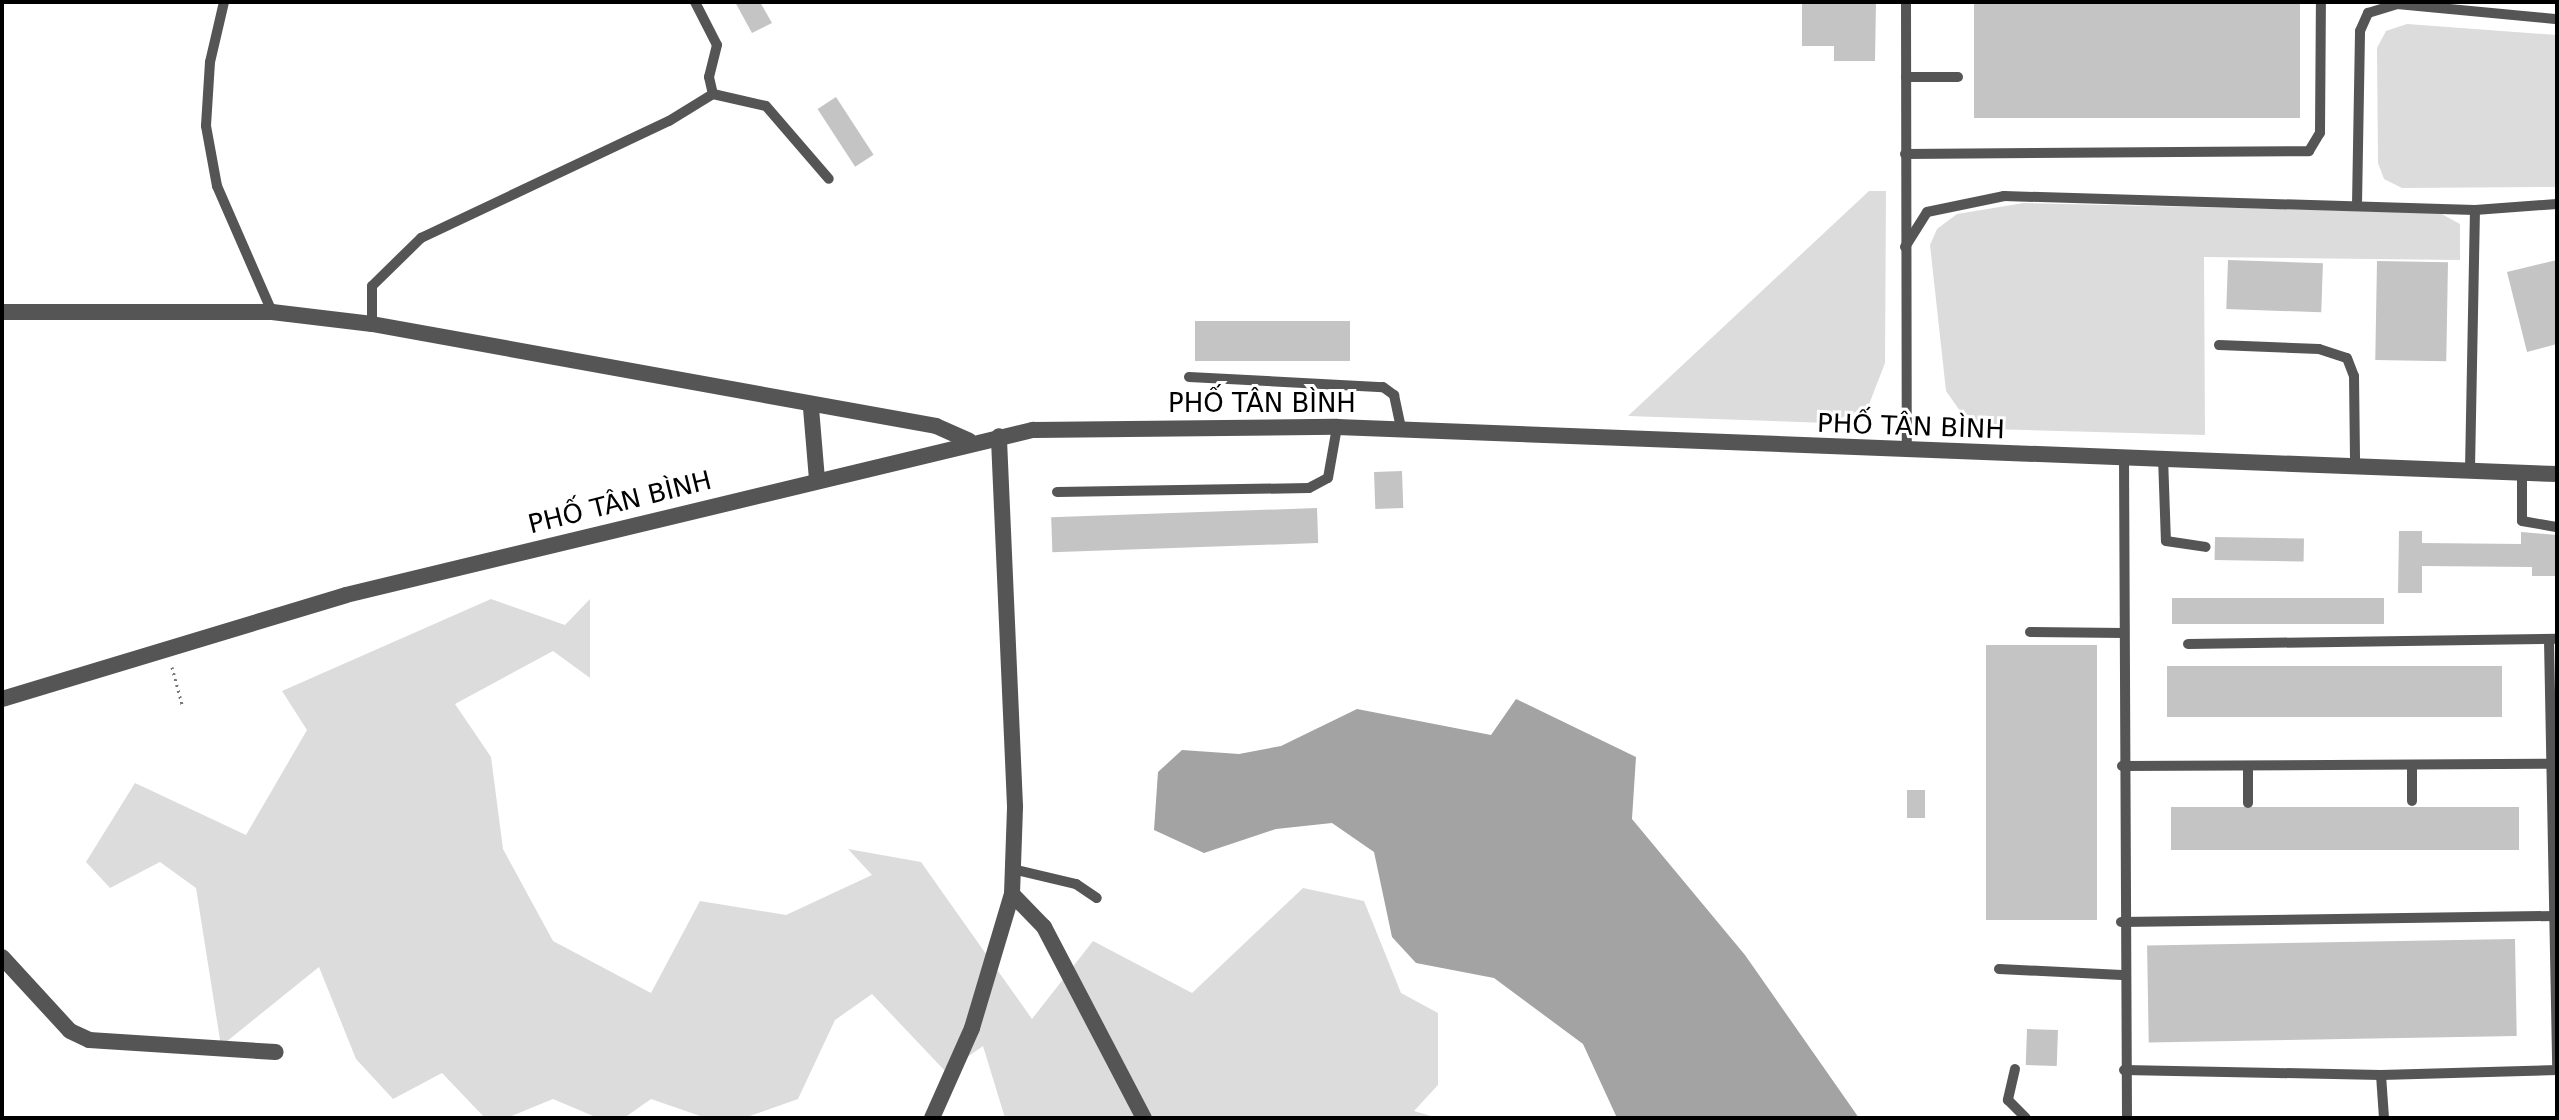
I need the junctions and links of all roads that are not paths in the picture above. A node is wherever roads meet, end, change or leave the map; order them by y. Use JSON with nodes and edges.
{"nodes":[{"id":1,"x":224,"y":2,"type":"edge"},
{"id":2,"x":695,"y":2,"type":"edge"},
{"id":3,"x":1906,"y":2,"type":"edge"},
{"id":4,"x":2321,"y":2,"type":"edge"},
{"id":5,"x":2557,"y":19,"type":"edge"},
{"id":6,"x":1906,"y":77,"type":"junction"},
{"id":7,"x":1958,"y":77,"type":"dead end"},
{"id":8,"x":713,"y":94,"type":"junction"},
{"id":9,"x":1905,"y":154,"type":"junction"},
{"id":10,"x":829,"y":179,"type":"dead end"},
{"id":11,"x":2557,"y":204,"type":"edge"},
{"id":12,"x":2357,"y":205,"type":"junction"},
{"id":13,"x":2475,"y":210,"type":"junction"},
{"id":14,"x":1905,"y":247,"type":"junction"},
{"id":15,"x":2,"y":312,"type":"edge"},
{"id":16,"x":272,"y":312,"type":"junction"},
{"id":17,"x":372,"y":324,"type":"junction"},
{"id":18,"x":2219,"y":345,"type":"dead end"},
{"id":19,"x":1189,"y":377,"type":"dead end"},
{"id":20,"x":811,"y":408,"type":"junction"},
{"id":21,"x":1337,"y":427,"type":"junction"},
{"id":22,"x":1401,"y":429,"type":"junction"},
{"id":23,"x":999,"y":436,"type":"junction"},
{"id":24,"x":969,"y":441,"type":"junction"},
{"id":25,"x":1907,"y":452,"type":"junction"},
{"id":26,"x":2124,"y":456,"type":"junction"},
{"id":27,"x":2163,"y":457,"type":"junction"},
{"id":28,"x":2355,"y":464,"type":"junction"},
{"id":29,"x":2470,"y":469,"type":"junction"},
{"id":30,"x":2522,"y":472,"type":"junction"},
{"id":31,"x":2557,"y":474,"type":"edge"},
{"id":32,"x":817,"y":479,"type":"junction"},
{"id":33,"x":1057,"y":492,"type":"dead end"},
{"id":34,"x":2557,"y":527,"type":"edge"},
{"id":35,"x":2206,"y":547,"type":"dead end"},
{"id":36,"x":2030,"y":632,"type":"dead end"},
{"id":37,"x":2124,"y":633,"type":"junction"},
{"id":38,"x":2553,"y":640,"type":"edge"},
{"id":39,"x":2188,"y":644,"type":"dead end"},
{"id":40,"x":2,"y":699,"type":"edge"},
{"id":41,"x":2554,"y":764,"type":"edge"},
{"id":42,"x":2412,"y":765,"type":"junction"},
{"id":43,"x":2122,"y":766,"type":"junction"},
{"id":44,"x":2248,"y":766,"type":"junction"},
{"id":45,"x":2412,"y":801,"type":"dead end"},
{"id":46,"x":2248,"y":803,"type":"dead end"},
{"id":47,"x":1012,"y":869,"type":"junction"},
{"id":48,"x":1012,"y":894,"type":"junction"},
{"id":49,"x":1097,"y":898,"type":"dead end"},
{"id":50,"x":2555,"y":916,"type":"edge"},
{"id":51,"x":2121,"y":922,"type":"junction"},
{"id":52,"x":2,"y":957,"type":"edge"},
{"id":53,"x":1999,"y":969,"type":"dead end"},
{"id":54,"x":2122,"y":975,"type":"junction"},
{"id":55,"x":276,"y":1052,"type":"dead end"},
{"id":56,"x":2015,"y":1069,"type":"dead end"},
{"id":57,"x":2124,"y":1070,"type":"junction"},
{"id":58,"x":2557,"y":1070,"type":"edge"},
{"id":59,"x":2381,"y":1075,"type":"junction"},
{"id":60,"x":932,"y":1118,"type":"edge"},
{"id":61,"x":1144,"y":1118,"type":"edge"},
{"id":62,"x":2026,"y":1118,"type":"edge"},
{"id":63,"x":2127,"y":1118,"type":"edge"},
{"id":64,"x":2384,"y":1118,"type":"edge"}],
"edges":[{"from":1,"to":16,"type":"lane"},
{"from":2,"to":8,"type":"lane"},
{"from":3,"to":6,"type":"lane"},
{"from":4,"to":9,"type":"lane"},
{"from":5,"to":12,"type":"lane"},
{"from":6,"to":7,"type":"lane"},
{"from":6,"to":9,"type":"lane"},
{"from":8,"to":10,"type":"lane"},
{"from":8,"to":17,"type":"lane"},
{"from":9,"to":14,"type":"lane"},
{"from":11,"to":13,"type":"lane"},
{"from":12,"to":13,"type":"lane"},
{"from":12,"to":14,"type":"lane"},
{"from":13,"to":29,"type":"lane"},
{"from":14,"to":25,"type":"lane"},
{"from":15,"to":16,"type":"street"},
{"from":16,"to":17,"type":"street"},
{"from":17,"to":20,"type":"street"},
{"from":18,"to":28,"type":"lane"},
{"from":19,"to":22,"type":"lane"},
{"from":20,"to":24,"type":"street"},
{"from":20,"to":32,"type":"street"},
{"from":21,"to":22,"type":"street","name":"PHỐ TÂN BÌNH"},
{"from":21,"to":23,"type":"street","name":"PHỐ TÂN BÌNH"},
{"from":21,"to":33,"type":"lane"},
{"from":22,"to":25,"type":"street","name":"PHỐ TÂN BÌNH"},
{"from":23,"to":24,"type":"street","name":"PHỐ TÂN BÌNH"},
{"from":23,"to":47,"type":"street"},
{"from":24,"to":32,"type":"street","name":"PHỐ TÂN BÌNH"},
{"from":25,"to":26,"type":"street","name":"PHỐ TÂN BÌNH"},
{"from":26,"to":27,"type":"street","name":"PHỐ TÂN BÌNH"},
{"from":26,"to":37,"type":"lane"},
{"from":27,"to":28,"type":"street","name":"PHỐ TÂN BÌNH"},
{"from":27,"to":35,"type":"lane"},
{"from":28,"to":29,"type":"street","name":"PHỐ TÂN BÌNH"},
{"from":29,"to":30,"type":"street","name":"PHỐ TÂN BÌNH"},
{"from":30,"to":31,"type":"street","name":"PHỐ TÂN BÌNH"},
{"from":30,"to":34,"type":"lane"},
{"from":32,"to":40,"type":"street","name":"PHỐ TÂN BÌNH"},
{"from":36,"to":37,"type":"lane"},
{"from":37,"to":43,"type":"lane"},
{"from":38,"to":39,"type":"lane"},
{"from":38,"to":41,"type":"lane"},
{"from":41,"to":42,"type":"lane"},
{"from":41,"to":50,"type":"lane"},
{"from":42,"to":44,"type":"lane"},
{"from":42,"to":45,"type":"lane"},
{"from":43,"to":44,"type":"lane"},
{"from":43,"to":51,"type":"lane"},
{"from":44,"to":46,"type":"lane"},
{"from":47,"to":48,"type":"street"},
{"from":47,"to":49,"type":"lane"},
{"from":48,"to":60,"type":"street"},
{"from":48,"to":61,"type":"street"},
{"from":50,"to":51,"type":"lane"},
{"from":50,"to":58,"type":"lane"},
{"from":51,"to":54,"type":"lane"},
{"from":52,"to":55,"type":"street"},
{"from":53,"to":54,"type":"lane"},
{"from":54,"to":57,"type":"lane"},
{"from":56,"to":62,"type":"lane"},
{"from":57,"to":59,"type":"lane"},
{"from":57,"to":63,"type":"lane"},
{"from":58,"to":59,"type":"lane"},
{"from":59,"to":64,"type":"lane"}]}
